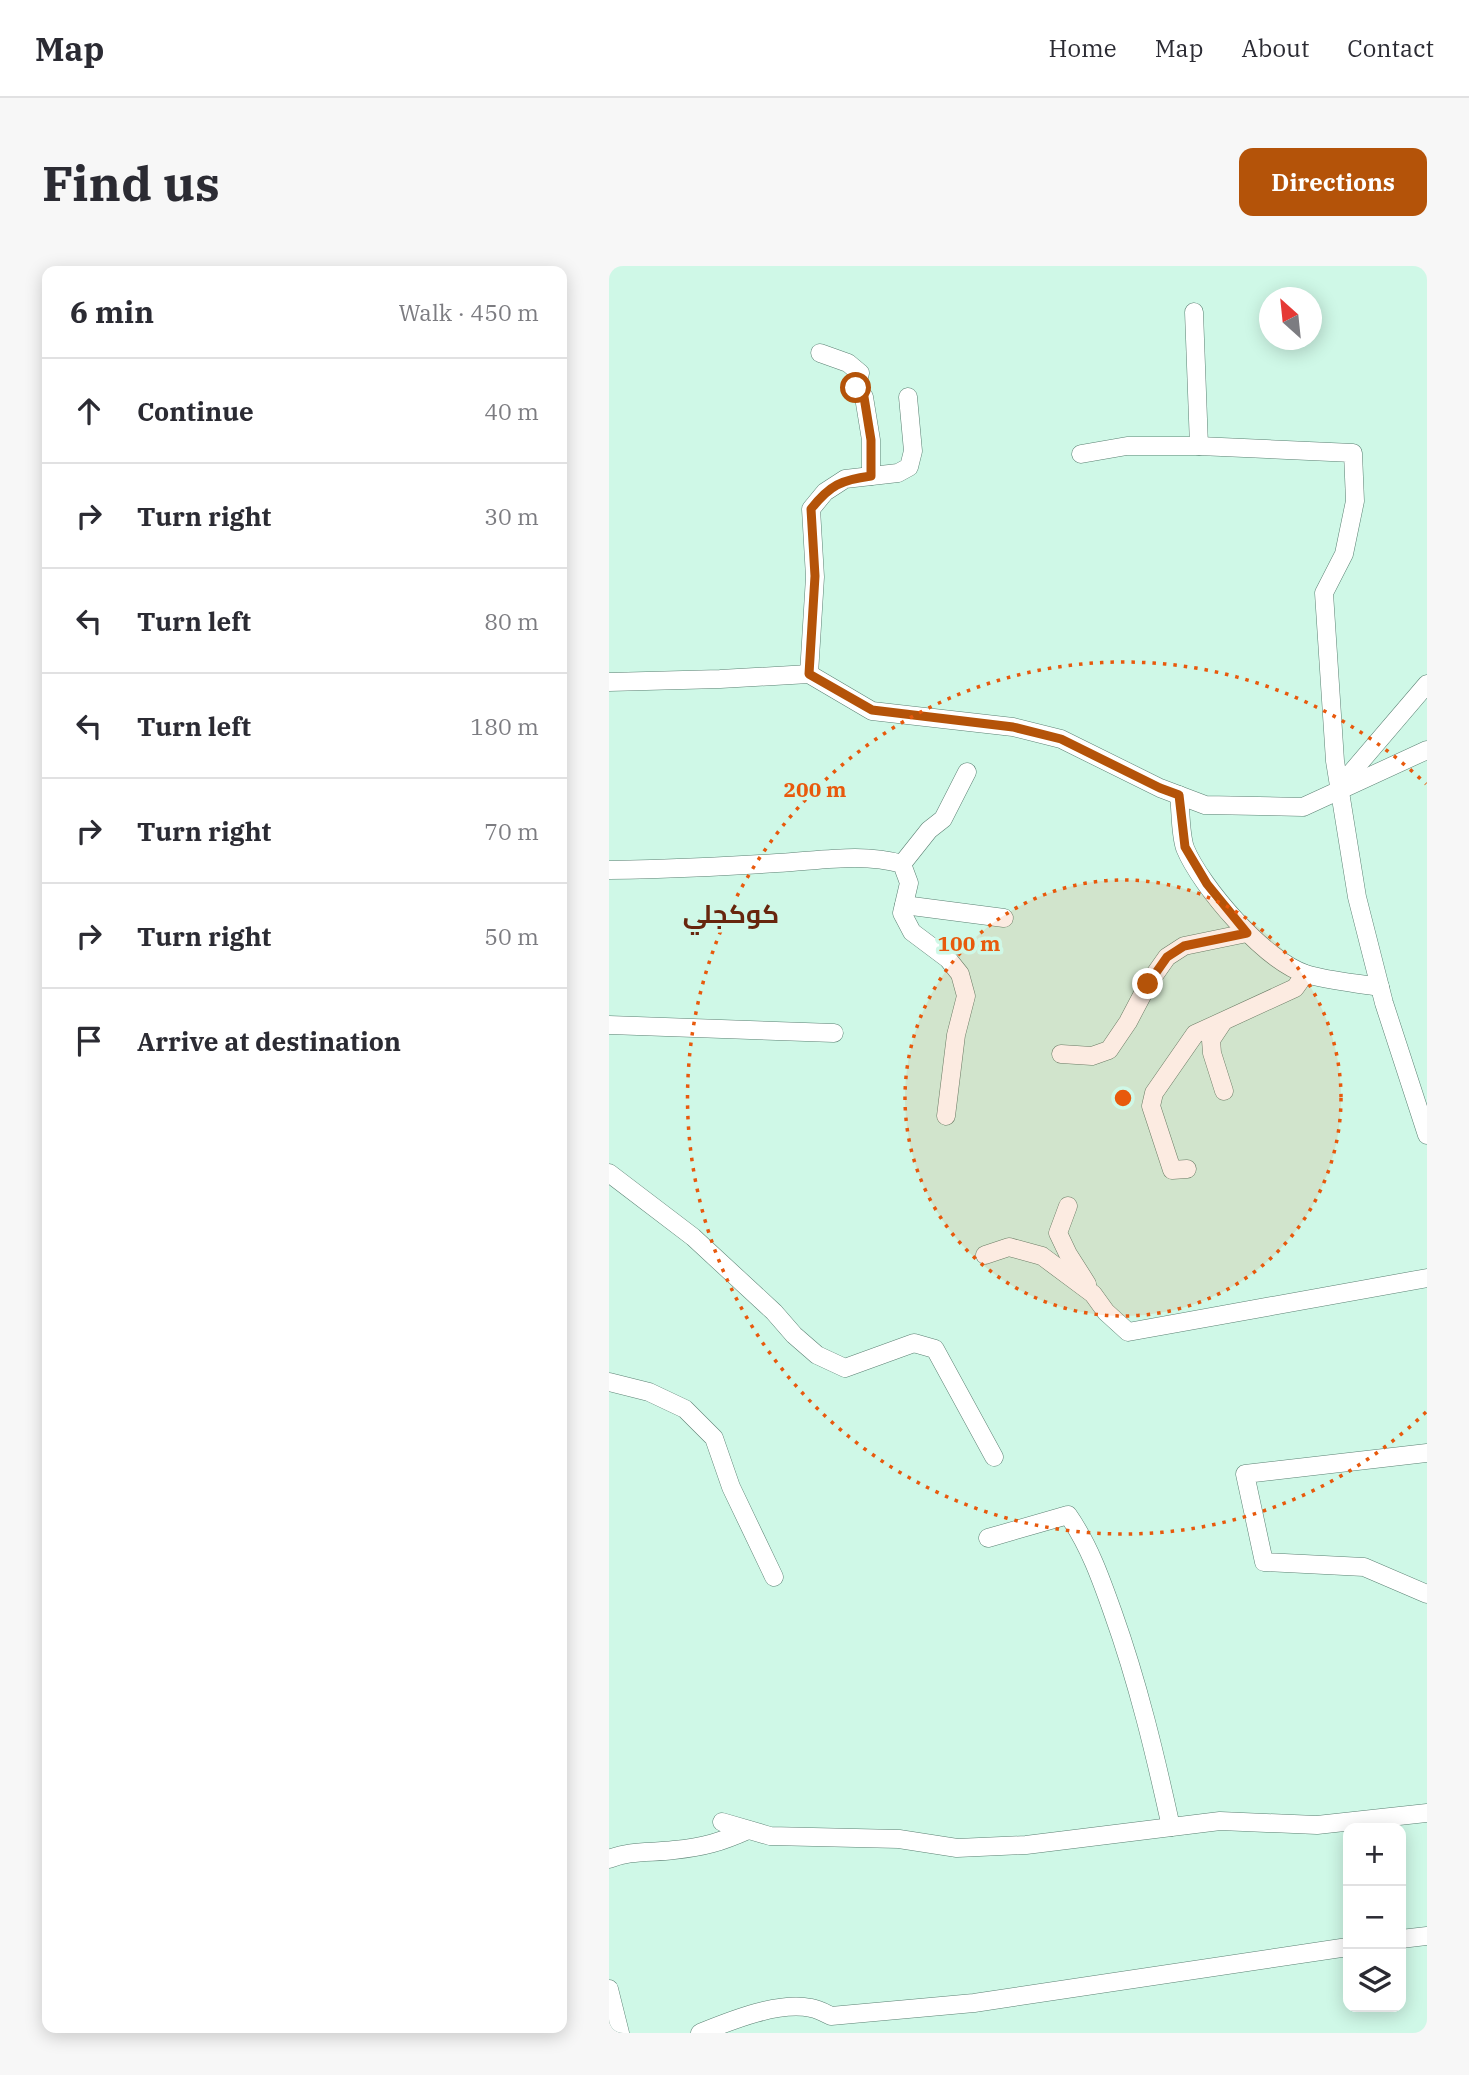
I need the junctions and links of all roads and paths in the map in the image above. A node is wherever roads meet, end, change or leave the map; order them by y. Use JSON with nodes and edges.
{"nodes":[{"id":1,"x":1194,"y":312,"type":"dead end"},
{"id":2,"x":820,"y":353,"type":"dead end"},
{"id":3,"x":908,"y":397,"type":"dead end"},
{"id":4,"x":1199,"y":446,"type":"junction"},
{"id":5,"x":1081,"y":454,"type":"dead end"},
{"id":6,"x":871,"y":476,"type":"junction"},
{"id":7,"x":809,"y":674,"type":"junction"},
{"id":8,"x":609,"y":682,"type":"edge"},
{"id":9,"x":1427,"y":684,"type":"edge"},
{"id":10,"x":1427,"y":750,"type":"edge"},
{"id":11,"x":967,"y":772,"type":"dead end"},
{"id":12,"x":1340,"y":789,"type":"junction"},
{"id":13,"x":1179,"y":795,"type":"junction"},
{"id":14,"x":902,"y":864,"type":"junction"},
{"id":15,"x":609,"y":870,"type":"edge"},
{"id":16,"x":904,"y":905,"type":"junction"},
{"id":17,"x":1005,"y":918,"type":"dead end"},
{"id":18,"x":1247,"y":933,"type":"junction"},
{"id":19,"x":1305,"y":974,"type":"junction"},
{"id":20,"x":1380,"y":987,"type":"junction"},
{"id":21,"x":1223,"y":1023,"type":"junction"},
{"id":22,"x":609,"y":1025,"type":"edge"},
{"id":23,"x":834,"y":1033,"type":"dead end"},
{"id":24,"x":1061,"y":1054,"type":"dead end"},
{"id":25,"x":1224,"y":1091,"type":"dead end"},
{"id":26,"x":946,"y":1116,"type":"dead end"},
{"id":27,"x":1427,"y":1135,"type":"edge"},
{"id":28,"x":1187,"y":1169,"type":"dead end"},
{"id":29,"x":609,"y":1173,"type":"edge"},
{"id":30,"x":1069,"y":1206,"type":"dead end"},
{"id":31,"x":985,"y":1255,"type":"dead end"},
{"id":32,"x":1427,"y":1278,"type":"edge"},
{"id":33,"x":1093,"y":1294,"type":"junction"},
{"id":34,"x":609,"y":1382,"type":"edge"},
{"id":35,"x":1427,"y":1454,"type":"edge"},
{"id":36,"x":994,"y":1457,"type":"dead end"},
{"id":37,"x":988,"y":1538,"type":"dead end"},
{"id":38,"x":774,"y":1577,"type":"dead end"},
{"id":39,"x":1427,"y":1594,"type":"edge"},
{"id":40,"x":1427,"y":1813,"type":"edge"},
{"id":41,"x":722,"y":1822,"type":"dead end"},
{"id":42,"x":1171,"y":1827,"type":"junction"},
{"id":43,"x":748,"y":1830,"type":"junction"},
{"id":44,"x":609,"y":1859,"type":"edge"},
{"id":45,"x":1427,"y":1936,"type":"edge"},
{"id":46,"x":1406,"y":1939,"type":"edge"},
{"id":47,"x":1343,"y":1948,"type":"edge"},
{"id":48,"x":609,"y":1989,"type":"edge"},
{"id":49,"x":609,"y":2032,"type":"edge"},
{"id":50,"x":619,"y":2033,"type":"edge"},
{"id":51,"x":700,"y":2033,"type":"edge"}],
"edges":[{"from":1,"to":4,"type":"street"},
{"from":2,"to":6,"type":"street"},
{"from":3,"to":6,"type":"street"},
{"from":4,"to":5,"type":"street"},
{"from":4,"to":12,"type":"street"},
{"from":6,"to":7,"type":"street"},
{"from":7,"to":8,"type":"street"},
{"from":7,"to":13,"type":"street"},
{"from":9,"to":12,"type":"street"},
{"from":10,"to":12,"type":"street"},
{"from":11,"to":14,"type":"street"},
{"from":12,"to":13,"type":"street"},
{"from":12,"to":20,"type":"street"},
{"from":13,"to":18,"type":"street"},
{"from":14,"to":15,"type":"street"},
{"from":14,"to":16,"type":"street"},
{"from":16,"to":17,"type":"street"},
{"from":16,"to":26,"type":"street"},
{"from":18,"to":19,"type":"street"},
{"from":18,"to":24,"type":"street"},
{"from":19,"to":20,"type":"street"},
{"from":19,"to":21,"type":"street"},
{"from":20,"to":27,"type":"street"},
{"from":21,"to":25,"type":"street"},
{"from":21,"to":28,"type":"street"},
{"from":22,"to":23,"type":"street"},
{"from":29,"to":36,"type":"street"},
{"from":30,"to":33,"type":"street"},
{"from":31,"to":33,"type":"street"},
{"from":32,"to":33,"type":"street"},
{"from":34,"to":38,"type":"street"},
{"from":35,"to":39,"type":"street"},
{"from":37,"to":42,"type":"street"},
{"from":40,"to":42,"type":"street"},
{"from":41,"to":43,"type":"street"},
{"from":42,"to":43,"type":"street"},
{"from":43,"to":44,"type":"street"},
{"from":45,"to":46,"type":"street"},
{"from":47,"to":51,"type":"street"},
{"from":48,"to":50,"type":"street"},
{"from":49,"to":50,"type":"street"}]}
